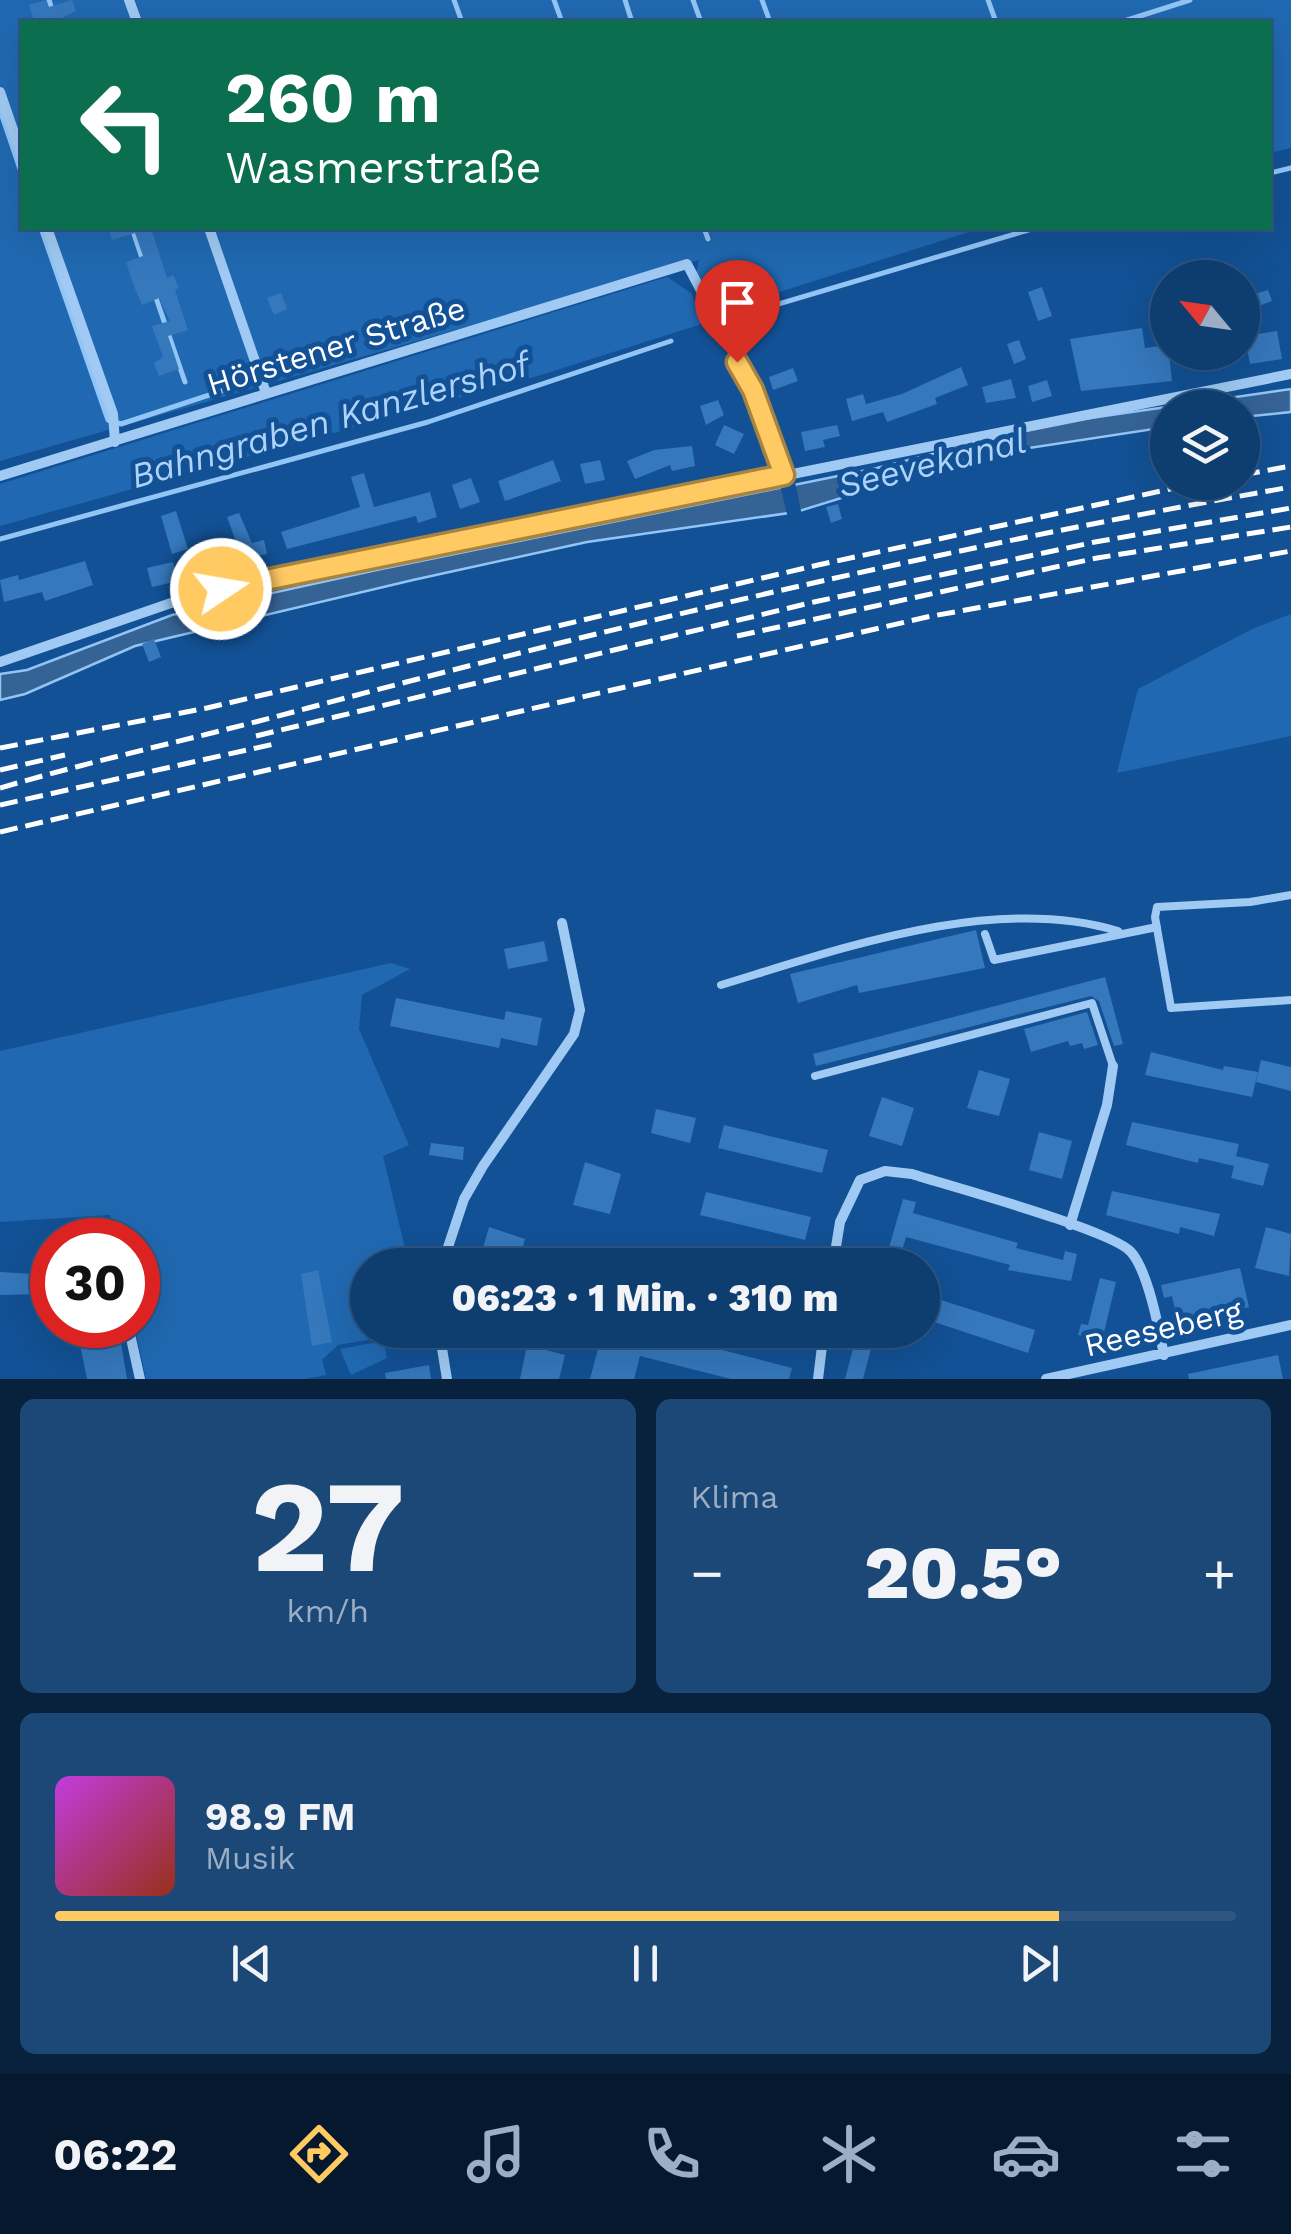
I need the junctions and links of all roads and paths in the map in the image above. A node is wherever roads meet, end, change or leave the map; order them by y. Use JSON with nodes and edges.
{"nodes":[{"id":1,"x":0,"y":92,"type":"edge"},
{"id":2,"x":20,"y":150,"type":"edge"},
{"id":3,"x":49,"y":230,"type":"edge"},
{"id":4,"x":210,"y":230,"type":"edge"},
{"id":5,"x":1291,"y":374,"type":"edge"},
{"id":6,"x":266,"y":393,"type":"junction"},
{"id":7,"x":114,"y":430,"type":"junction"},
{"id":8,"x":784,"y":475,"type":"junction"},
{"id":9,"x":0,"y":476,"type":"edge"},
{"id":10,"x":0,"y":662,"type":"edge"},
{"id":11,"x":1291,"y":895,"type":"edge"},
{"id":12,"x":562,"y":922,"type":"dead end"},
{"id":13,"x":1156,"y":926,"type":"junction"},
{"id":14,"x":1118,"y":932,"type":"junction"},
{"id":15,"x":985,"y":934,"type":"dead end"},
{"id":16,"x":720,"y":985,"type":"dead end"},
{"id":17,"x":1291,"y":1000,"type":"edge"},
{"id":18,"x":1113,"y":1066,"type":"joint"},
{"id":19,"x":814,"y":1076,"type":"dead end"},
{"id":20,"x":1070,"y":1224,"type":"junction"},
{"id":21,"x":448,"y":1248,"type":"edge"},
{"id":22,"x":837,"y":1248,"type":"edge"},
{"id":23,"x":1291,"y":1325,"type":"edge"},
{"id":24,"x":133,"y":1348,"type":"edge"},
{"id":25,"x":442,"y":1348,"type":"edge"},
{"id":26,"x":822,"y":1348,"type":"edge"},
{"id":27,"x":1164,"y":1355,"type":"junction"},
{"id":28,"x":140,"y":1379,"type":"edge"},
{"id":29,"x":446,"y":1379,"type":"edge"},
{"id":30,"x":818,"y":1379,"type":"edge"},
{"id":31,"x":1046,"y":1379,"type":"edge"}],
"edges":[{"from":1,"to":2,"type":"street"},
{"from":3,"to":7,"type":"street"},
{"from":4,"to":6,"type":"street"},
{"from":5,"to":8,"type":"street"},
{"from":6,"to":7,"type":"street","name":"Hörstener Straße"},
{"from":6,"to":8,"type":"street","name":"Hörstener Straße"},
{"from":7,"to":9,"type":"street","name":"Hörstener Straße"},
{"from":8,"to":10,"type":"street"},
{"from":11,"to":13,"type":"lane"},
{"from":12,"to":21,"type":"street"},
{"from":13,"to":14,"type":"lane"},
{"from":13,"to":17,"type":"lane"},
{"from":14,"to":15,"type":"lane"},
{"from":14,"to":16,"type":"lane"},
{"from":18,"to":19,"type":"lane"},
{"from":18,"to":20,"type":"street"},
{"from":20,"to":22,"type":"street"},
{"from":20,"to":27,"type":"street"},
{"from":23,"to":27,"type":"street","name":"Reeseberg"},
{"from":24,"to":28,"type":"street"},
{"from":25,"to":29,"type":"street"},
{"from":26,"to":30,"type":"street"},
{"from":27,"to":31,"type":"street","name":"Reeseberg"}]}
